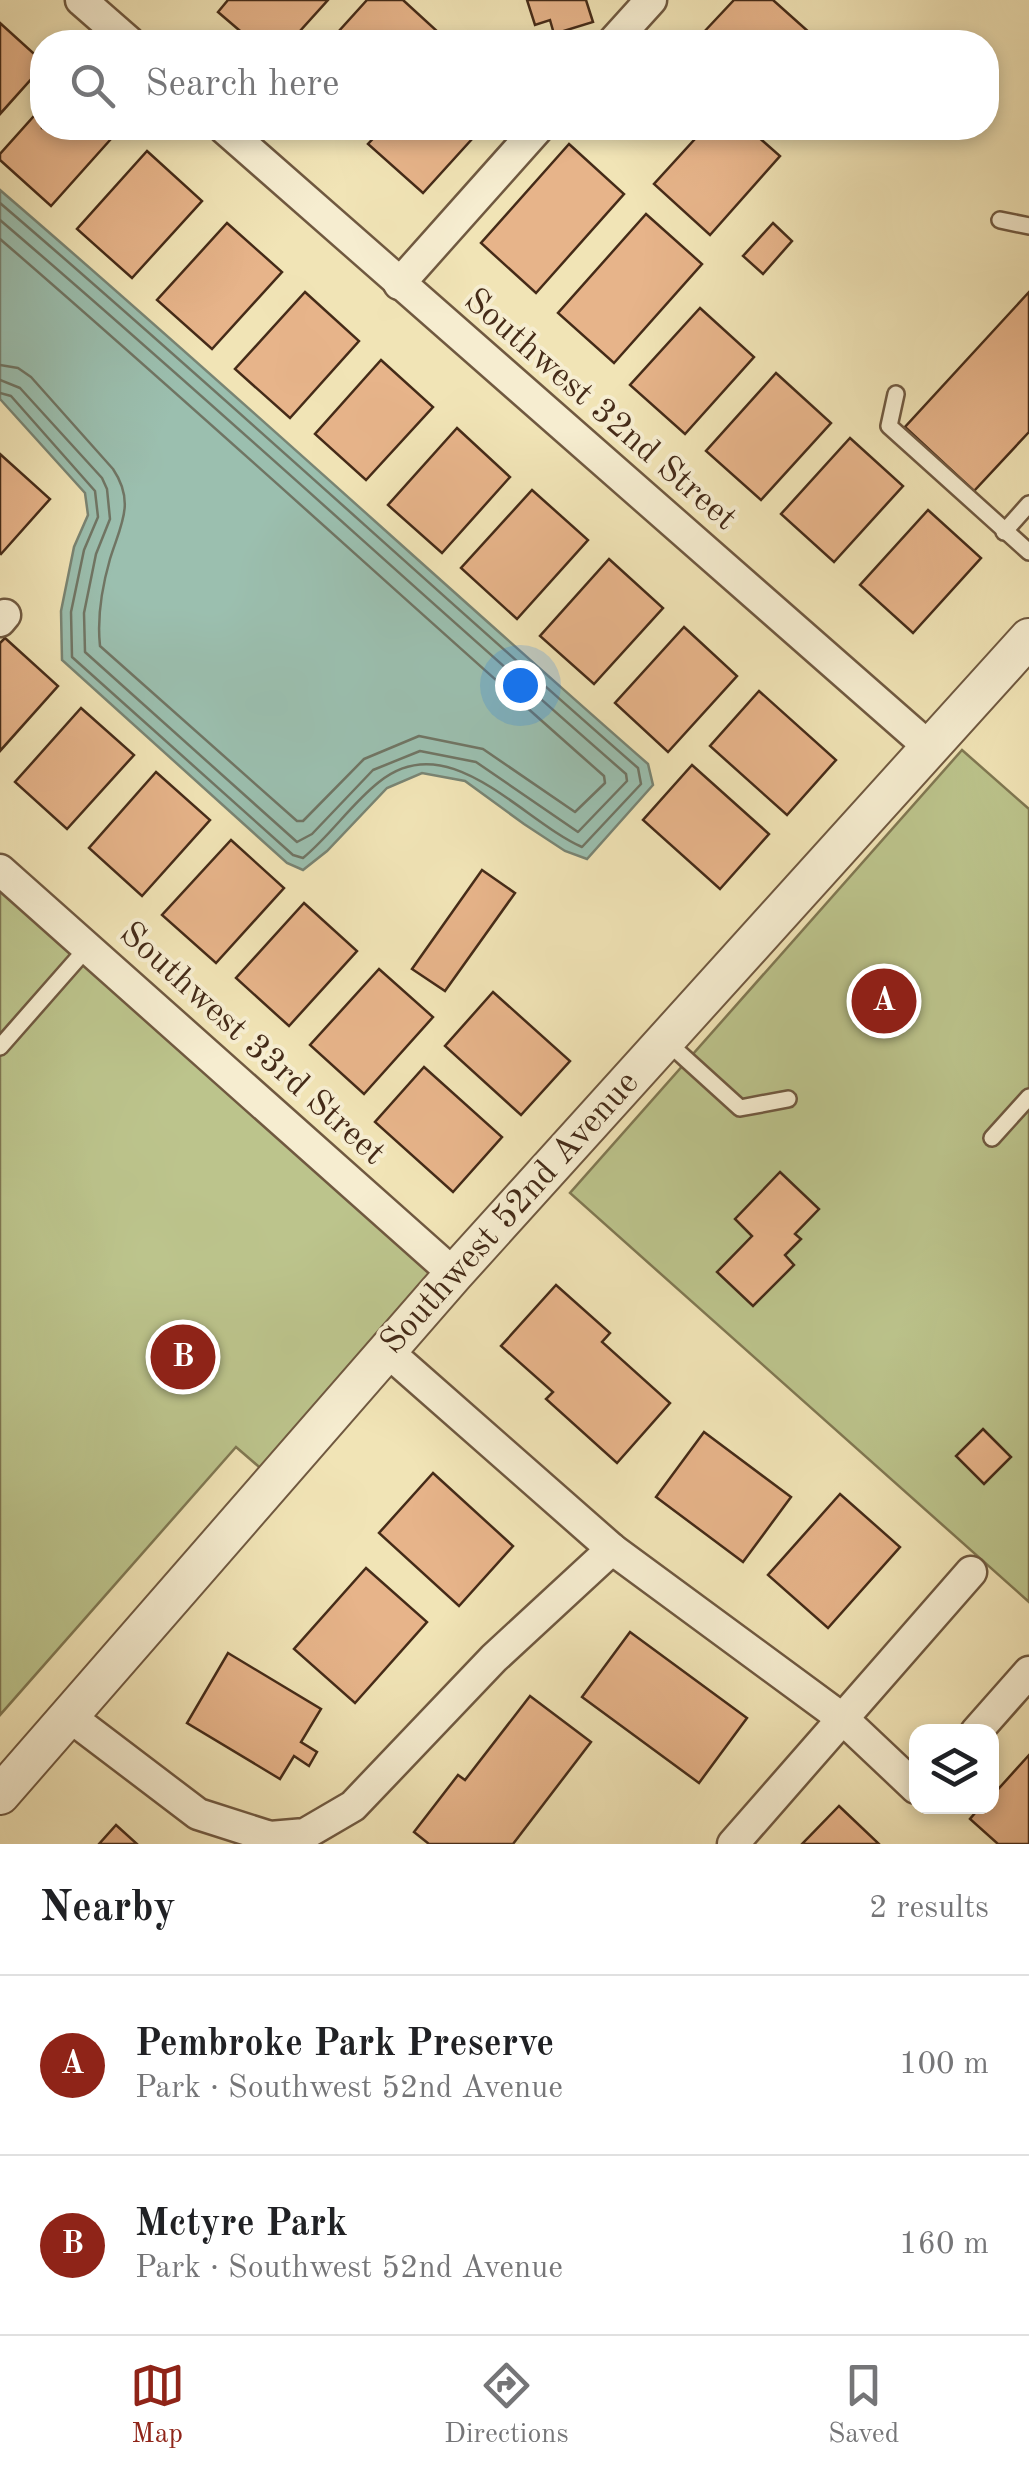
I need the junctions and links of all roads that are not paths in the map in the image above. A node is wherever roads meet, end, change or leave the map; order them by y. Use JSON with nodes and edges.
{"nodes":[{"id":1,"x":81,"y":0,"type":"edge"},
{"id":2,"x":651,"y":0,"type":"edge"},
{"id":3,"x":115,"y":30,"type":"edge"},
{"id":4,"x":624,"y":30,"type":"edge"},
{"id":5,"x":237,"y":140,"type":"edge"},
{"id":6,"x":527,"y":140,"type":"edge"},
{"id":7,"x":1000,"y":220,"type":"dead end"},
{"id":8,"x":1029,"y":226,"type":"edge"},
{"id":9,"x":399,"y":284,"type":"junction"},
{"id":10,"x":896,"y":394,"type":"dead end"},
{"id":11,"x":1029,"y":504,"type":"edge"},
{"id":12,"x":1004,"y":532,"type":"junction"},
{"id":13,"x":1029,"y":552,"type":"edge"},
{"id":14,"x":1029,"y":638,"type":"edge"},
{"id":15,"x":929,"y":747,"type":"junction"},
{"id":16,"x":0,"y":870,"type":"edge"},
{"id":17,"x":87,"y":948,"type":"junction"},
{"id":18,"x":665,"y":1040,"type":"junction"},
{"id":19,"x":0,"y":1046,"type":"edge"},
{"id":20,"x":1029,"y":1097,"type":"edge"},
{"id":21,"x":788,"y":1099,"type":"dead end"},
{"id":22,"x":992,"y":1138,"type":"dead end"},
{"id":23,"x":454,"y":1274,"type":"junction"},
{"id":24,"x":386,"y":1351,"type":"junction"},
{"id":25,"x":612,"y":1549,"type":"junction"},
{"id":26,"x":972,"y":1572,"type":"dead end"},
{"id":27,"x":1029,"y":1672,"type":"edge"},
{"id":28,"x":69,"y":1716,"type":"junction"},
{"id":29,"x":842,"y":1719,"type":"junction"},
{"id":30,"x":983,"y":1724,"type":"edge"},
{"id":31,"x":909,"y":1781,"type":"edge"},
{"id":32,"x":0,"y":1795,"type":"edge"},
{"id":33,"x":333,"y":1834,"type":"edge"},
{"id":34,"x":733,"y":1844,"type":"edge"}],
"edges":[{"from":1,"to":3,"type":"street"},
{"from":2,"to":4,"type":"street"},
{"from":5,"to":9,"type":"street","name":"Southwest 32nd Street"},
{"from":6,"to":9,"type":"street"},
{"from":7,"to":8,"type":"lane"},
{"from":9,"to":15,"type":"street","name":"Southwest 32nd Street"},
{"from":10,"to":12,"type":"lane"},
{"from":11,"to":12,"type":"lane"},
{"from":12,"to":13,"type":"lane"},
{"from":14,"to":15,"type":"street","name":"Southwest 52nd Avenue"},
{"from":15,"to":18,"type":"street","name":"Southwest 52nd Avenue"},
{"from":16,"to":17,"type":"street","name":"Southwest 33rd Street"},
{"from":17,"to":19,"type":"lane"},
{"from":17,"to":23,"type":"street","name":"Southwest 33rd Street"},
{"from":18,"to":21,"type":"lane"},
{"from":18,"to":23,"type":"street","name":"Southwest 52nd Avenue"},
{"from":20,"to":22,"type":"lane"},
{"from":23,"to":24,"type":"street","name":"Southwest 52nd Avenue"},
{"from":24,"to":25,"type":"street"},
{"from":24,"to":28,"type":"street","name":"Southwest 52nd Avenue"},
{"from":25,"to":29,"type":"street"},
{"from":25,"to":33,"type":"street"},
{"from":26,"to":29,"type":"street"},
{"from":27,"to":30,"type":"street"},
{"from":28,"to":32,"type":"street","name":"Southwest 52nd Avenue"},
{"from":28,"to":33,"type":"street"},
{"from":29,"to":31,"type":"street"},
{"from":29,"to":34,"type":"street"}]}
